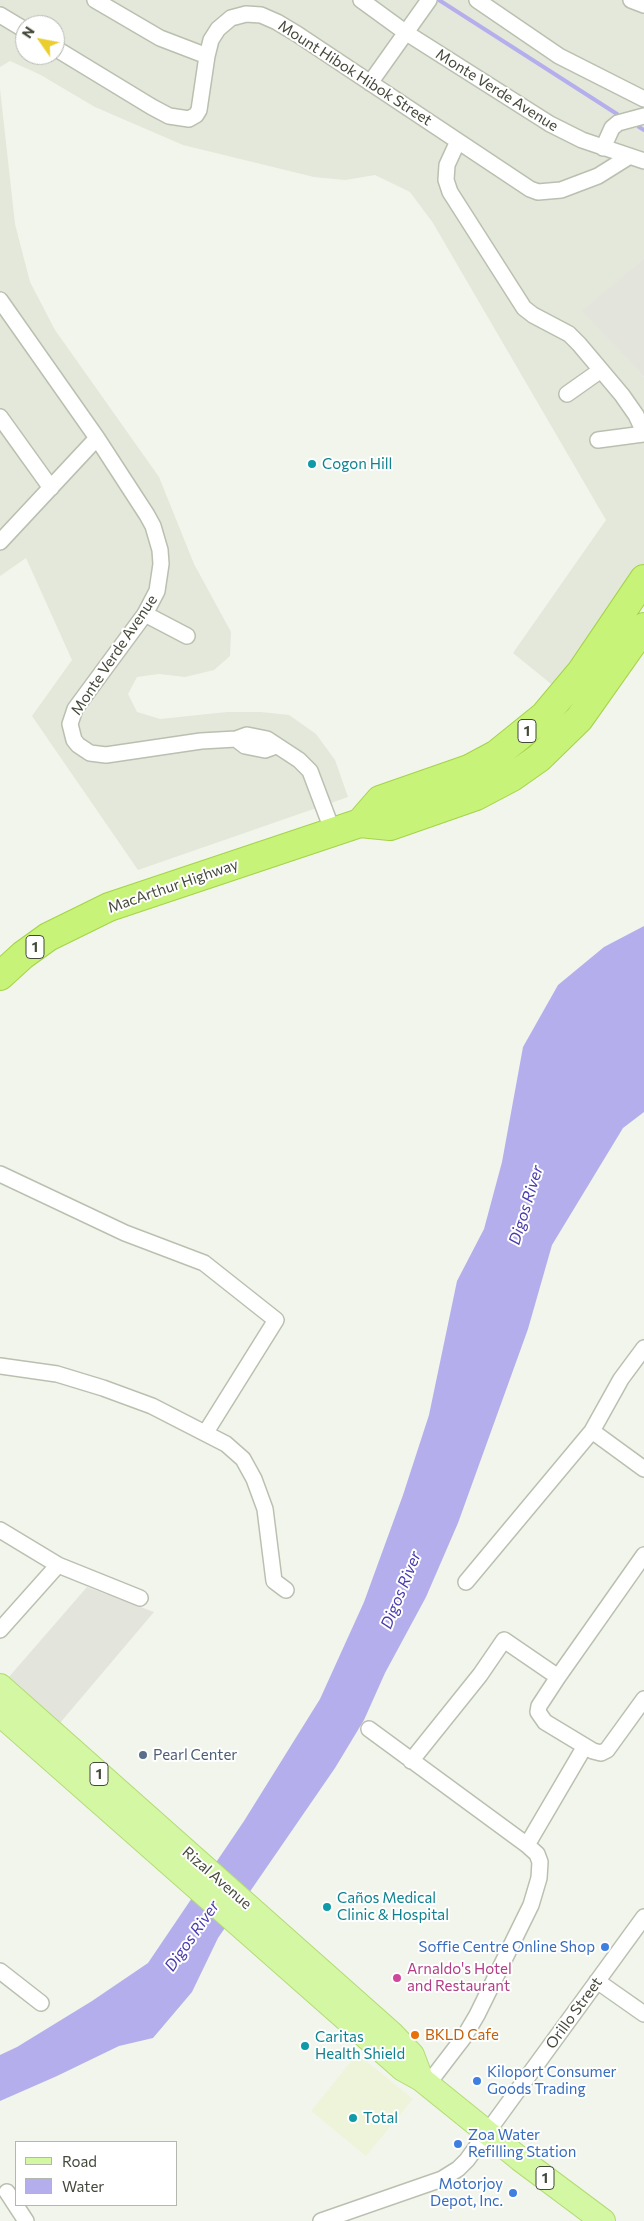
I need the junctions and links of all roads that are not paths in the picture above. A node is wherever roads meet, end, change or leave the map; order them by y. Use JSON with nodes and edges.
{"nodes":[{"id":1,"x":95,"y":0,"type":"edge"},
{"id":2,"x":360,"y":0,"type":"edge"},
{"id":3,"x":429,"y":0,"type":"edge"},
{"id":4,"x":477,"y":0,"type":"edge"},
{"id":5,"x":631,"y":0,"type":"edge"},
{"id":6,"x":644,"y":5,"type":"edge"},
{"id":7,"x":0,"y":15,"type":"edge"},
{"id":8,"x":15,"y":24,"type":"edge"},
{"id":9,"x":406,"y":32,"type":"junction"},
{"id":10,"x":65,"y":54,"type":"edge"},
{"id":11,"x":207,"y":56,"type":"junction"},
{"id":12,"x":370,"y":83,"type":"junction"},
{"id":13,"x":644,"y":99,"type":"edge"},
{"id":14,"x":644,"y":116,"type":"edge"},
{"id":15,"x":458,"y":141,"type":"junction"},
{"id":16,"x":603,"y":148,"type":"junction"},
{"id":17,"x":637,"y":159,"type":"edge"},
{"id":18,"x":0,"y":300,"type":"edge"},
{"id":19,"x":601,"y":370,"type":"junction"},
{"id":20,"x":567,"y":394,"type":"dead end"},
{"id":21,"x":0,"y":417,"type":"edge"},
{"id":22,"x":644,"y":433,"type":"edge"},
{"id":23,"x":98,"y":438,"type":"junction"},
{"id":24,"x":598,"y":440,"type":"dead end"},
{"id":25,"x":51,"y":488,"type":"junction"},
{"id":26,"x":2,"y":536,"type":"edge"},
{"id":27,"x":644,"y":579,"type":"edge"},
{"id":28,"x":145,"y":614,"type":"junction"},
{"id":29,"x":644,"y":627,"type":"edge"},
{"id":30,"x":187,"y":636,"type":"dead end"},
{"id":31,"x":360,"y":823,"type":"junction"},
{"id":32,"x":333,"y":832,"type":"junction"},
{"id":33,"x":0,"y":976,"type":"edge"},
{"id":34,"x":0,"y":1174,"type":"edge"},
{"id":35,"x":644,"y":1348,"type":"edge"},
{"id":36,"x":0,"y":1366,"type":"edge"},
{"id":37,"x":592,"y":1431,"type":"junction"},
{"id":38,"x":206,"y":1432,"type":"junction"},
{"id":39,"x":644,"y":1469,"type":"edge"},
{"id":40,"x":0,"y":1530,"type":"edge"},
{"id":41,"x":644,"y":1555,"type":"edge"},
{"id":42,"x":58,"y":1565,"type":"junction"},
{"id":43,"x":466,"y":1582,"type":"dead end"},
{"id":44,"x":286,"y":1590,"type":"dead end"},
{"id":45,"x":140,"y":1598,"type":"dead end"},
{"id":46,"x":0,"y":1630,"type":"edge"},
{"id":47,"x":558,"y":1677,"type":"junction"},
{"id":48,"x":0,"y":1686,"type":"edge"},
{"id":49,"x":644,"y":1699,"type":"edge"},
{"id":50,"x":0,"y":1714,"type":"edge"},
{"id":51,"x":369,"y":1729,"type":"dead end"},
{"id":52,"x":585,"y":1746,"type":"junction"},
{"id":53,"x":411,"y":1761,"type":"junction"},
{"id":54,"x":527,"y":1845,"type":"junction"},
{"id":55,"x":191,"y":1869,"type":"junction"},
{"id":56,"x":644,"y":1917,"type":"edge"},
{"id":57,"x":0,"y":1971,"type":"edge"},
{"id":58,"x":598,"y":1981,"type":"junction"},
{"id":59,"x":41,"y":2003,"type":"dead end"},
{"id":60,"x":644,"y":2014,"type":"edge"},
{"id":61,"x":424,"y":2082,"type":"junction"},
{"id":62,"x":488,"y":2133,"type":"junction"},
{"id":63,"x":6,"y":2192,"type":"dead end"},
{"id":64,"x":15,"y":2205,"type":"edge"},
{"id":65,"x":16,"y":2206,"type":"edge"},
{"id":66,"x":26,"y":2221,"type":"edge"},
{"id":67,"x":321,"y":2221,"type":"edge"},
{"id":68,"x":603,"y":2221,"type":"edge"}],
"edges":[{"from":1,"to":11,"type":"street"},
{"from":2,"to":9,"type":"street","name":"Monte Verde Avenue"},
{"from":3,"to":9,"type":"street"},
{"from":4,"to":13,"type":"street"},
{"from":5,"to":6,"type":"street"},
{"from":7,"to":8,"type":"street"},
{"from":9,"to":12,"type":"street"},
{"from":9,"to":16,"type":"street","name":"Monte Verde Avenue"},
{"from":10,"to":11,"type":"street","name":"Mount Hibok Hibok Street"},
{"from":11,"to":12,"type":"street","name":"Mount Hibok Hibok Street"},
{"from":12,"to":15,"type":"street","name":"Mount Hibok Hibok Street"},
{"from":14,"to":16,"type":"street"},
{"from":15,"to":17,"type":"street","name":"Mount Hibok Hibok Street"},
{"from":15,"to":19,"type":"street"},
{"from":16,"to":17,"type":"street","name":"Monte Verde Avenue"},
{"from":18,"to":23,"type":"street","name":"Monte Verde Avenue"},
{"from":19,"to":20,"type":"street"},
{"from":19,"to":22,"type":"street"},
{"from":21,"to":25,"type":"street"},
{"from":22,"to":24,"type":"street"},
{"from":23,"to":25,"type":"street"},
{"from":23,"to":28,"type":"street","name":"Monte Verde Avenue"},
{"from":25,"to":26,"type":"street"},
{"from":27,"to":31,"type":"highway","number":"1"},
{"from":28,"to":30,"type":"street"},
{"from":28,"to":32,"type":"street","name":"Monte Verde Avenue"},
{"from":29,"to":31,"type":"highway","name":"MacArthur Highway","number":"1"},
{"from":31,"to":32,"type":"highway","name":"MacArthur Highway","number":"1"},
{"from":32,"to":33,"type":"highway","name":"MacArthur Highway","number":"1"},
{"from":34,"to":38,"type":"street"},
{"from":35,"to":37,"type":"street"},
{"from":36,"to":38,"type":"street"},
{"from":37,"to":39,"type":"street"},
{"from":37,"to":43,"type":"street"},
{"from":38,"to":44,"type":"street"},
{"from":40,"to":42,"type":"street"},
{"from":41,"to":47,"type":"street"},
{"from":42,"to":45,"type":"street"},
{"from":42,"to":46,"type":"street"},
{"from":47,"to":52,"type":"street"},
{"from":47,"to":53,"type":"street"},
{"from":48,"to":55,"type":"main road","name":"Rizal Avenue","number":"1"},
{"from":49,"to":52,"type":"street"},
{"from":50,"to":55,"type":"main road","name":"Rizal Avenue","number":"1"},
{"from":51,"to":53,"type":"street"},
{"from":52,"to":54,"type":"street"},
{"from":53,"to":54,"type":"street"},
{"from":54,"to":61,"type":"street"},
{"from":55,"to":61,"type":"main road","name":"Rizal Avenue","number":"1"},
{"from":56,"to":58,"type":"street","name":"Orillo Street"},
{"from":57,"to":59,"type":"street"},
{"from":58,"to":60,"type":"street"},
{"from":58,"to":62,"type":"street","name":"Orillo Street"},
{"from":61,"to":62,"type":"main road","name":"Rizal Avenue","number":"1"},
{"from":62,"to":67,"type":"street","name":"Orillo Street"},
{"from":62,"to":68,"type":"main road","name":"Rizal Avenue","number":"1"},
{"from":63,"to":64,"type":"street"},
{"from":65,"to":66,"type":"street"}]}
